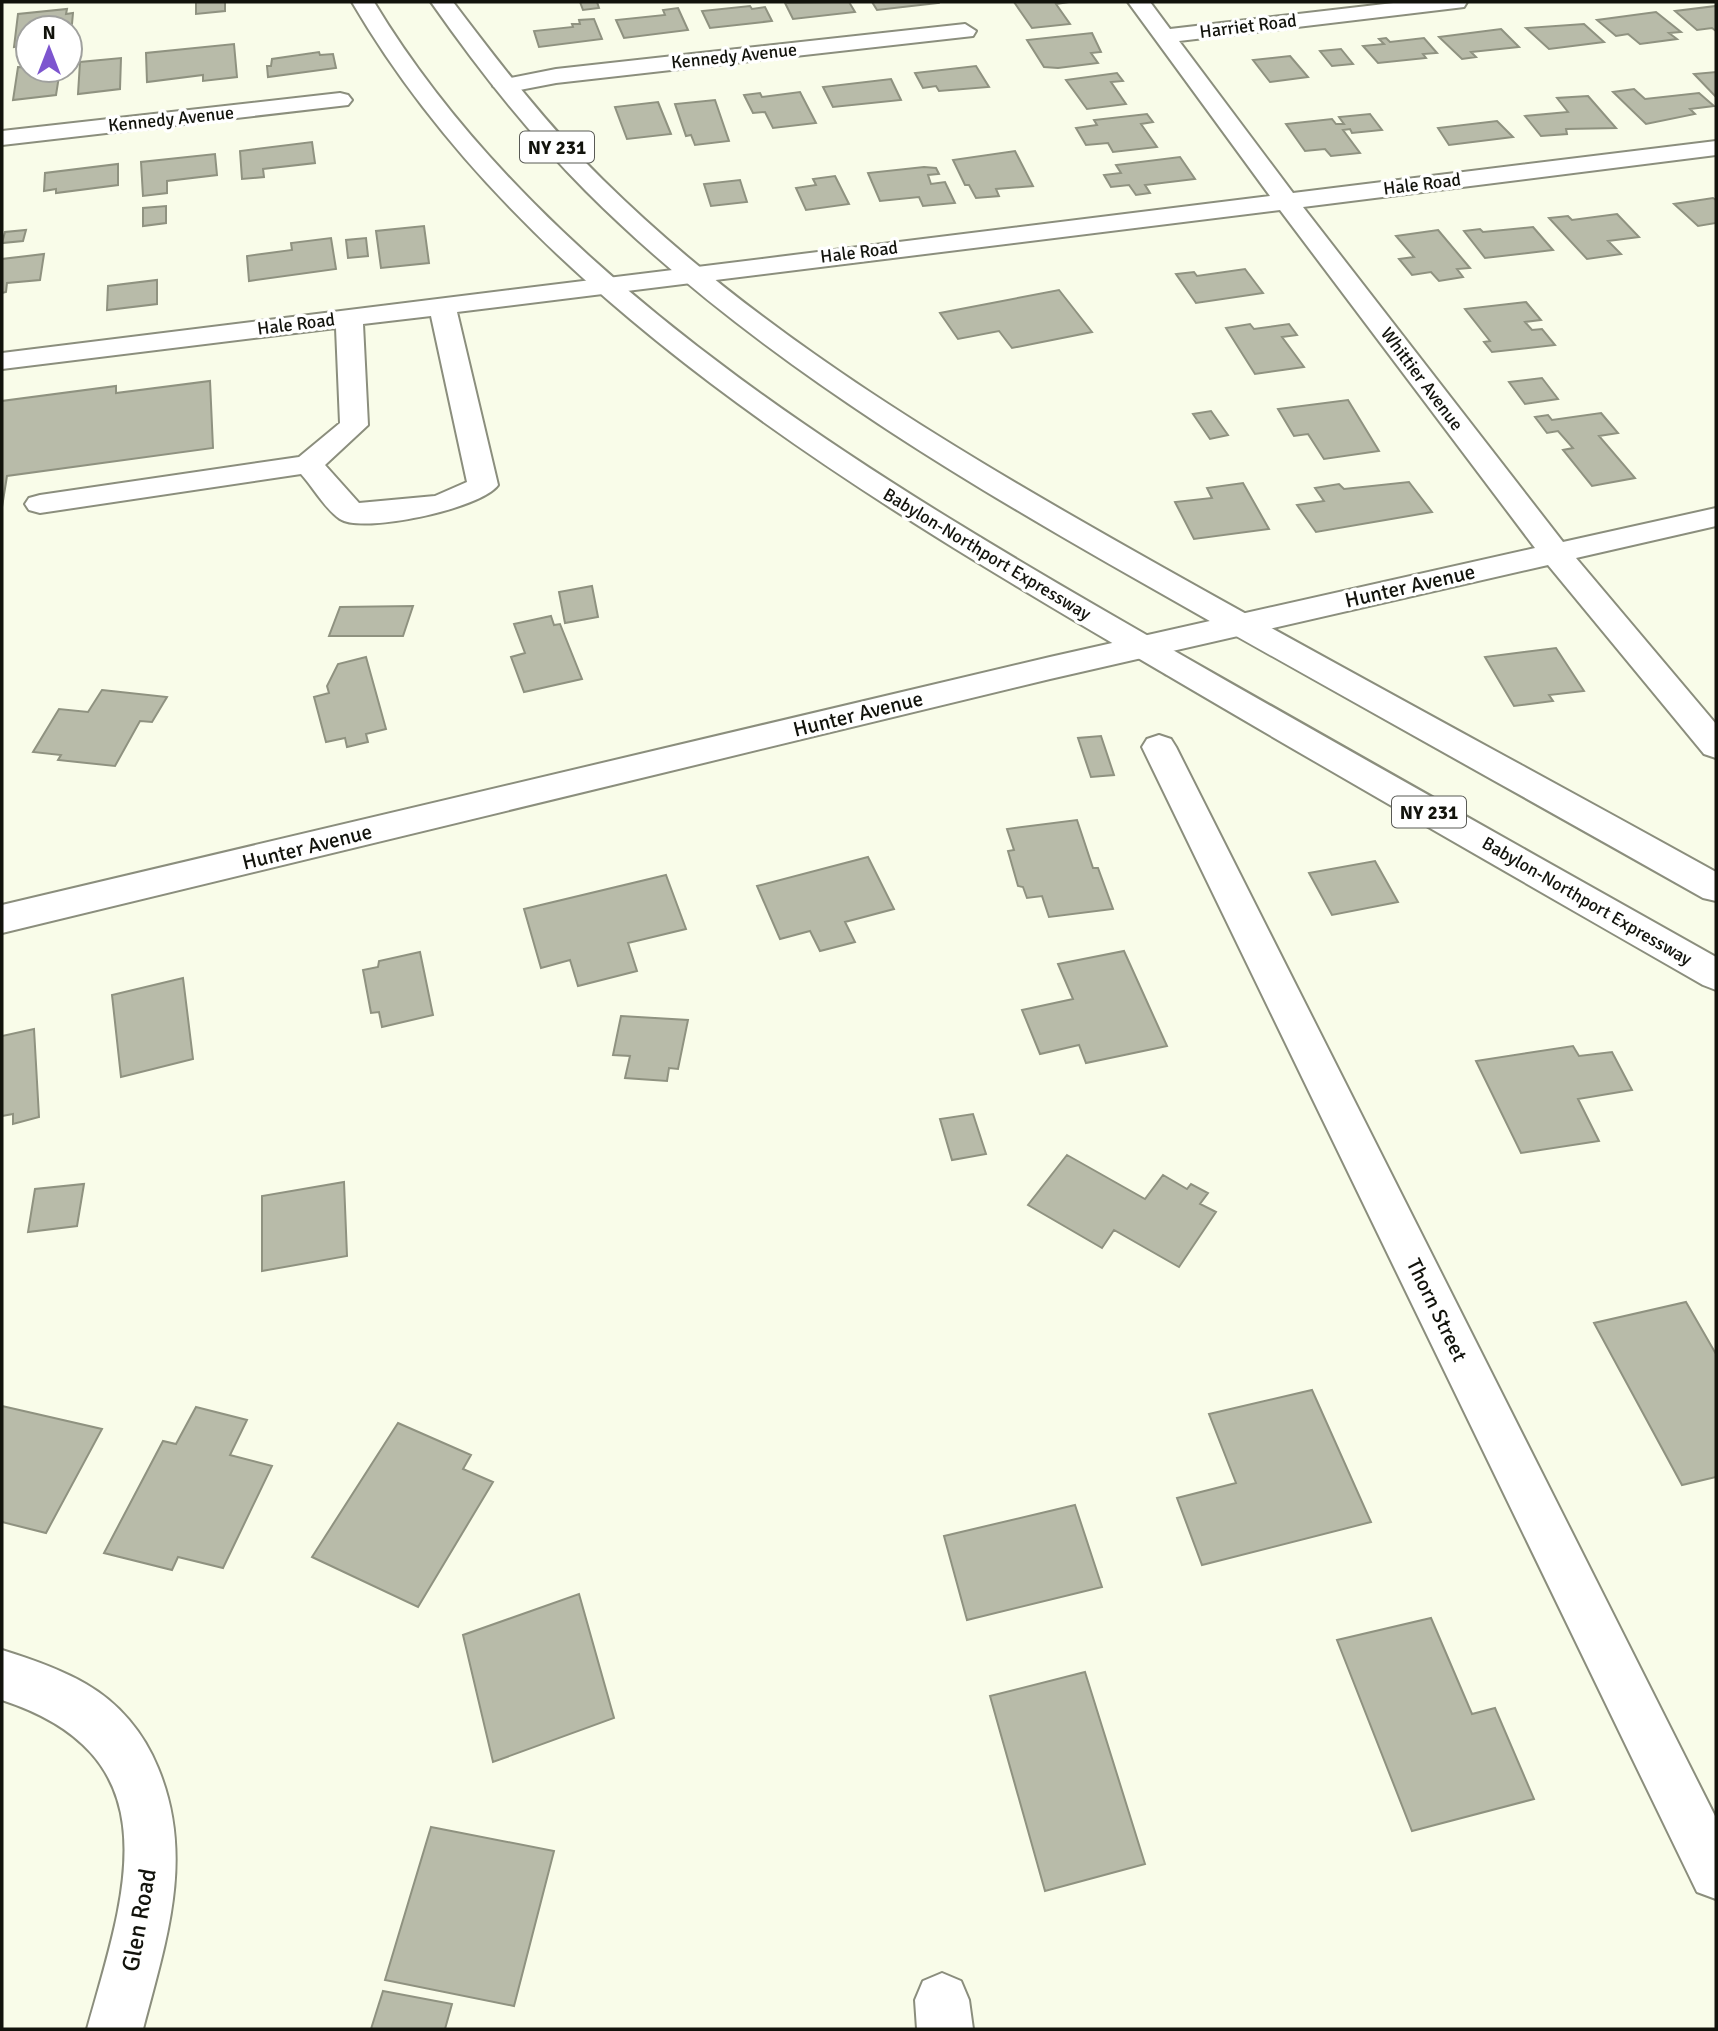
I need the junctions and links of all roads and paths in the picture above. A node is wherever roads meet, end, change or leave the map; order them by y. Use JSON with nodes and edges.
{"nodes":[{"id":1,"x":363,"y":2,"type":"edge"},
{"id":2,"x":442,"y":2,"type":"edge"},
{"id":3,"x":1139,"y":2,"type":"edge"},
{"id":4,"x":1457,"y":2,"type":"edge"},
{"id":5,"x":965,"y":31,"type":"dead end"},
{"id":6,"x":1165,"y":36,"type":"junction"},
{"id":7,"x":504,"y":86,"type":"junction"},
{"id":8,"x":340,"y":100,"type":"dead end"},
{"id":9,"x":2,"y":138,"type":"edge"},
{"id":10,"x":1716,"y":148,"type":"edge"},
{"id":11,"x":1286,"y":201,"type":"junction"},
{"id":12,"x":693,"y":273,"type":"junction"},
{"id":13,"x":606,"y":284,"type":"junction"},
{"id":14,"x":442,"y":305,"type":"junction"},
{"id":15,"x":349,"y":317,"type":"junction"},
{"id":16,"x":2,"y":360,"type":"edge"},
{"id":17,"x":309,"y":464,"type":"junction"},
{"id":18,"x":40,"y":504,"type":"dead end"},
{"id":19,"x":1716,"y":517,"type":"edge"},
{"id":20,"x":1554,"y":552,"type":"junction"},
{"id":21,"x":1241,"y":625,"type":"junction"},
{"id":22,"x":1143,"y":647,"type":"junction"},
{"id":23,"x":1716,"y":746,"type":"edge"},
{"id":24,"x":1159,"y":747,"type":"dead end"},
{"id":25,"x":1716,"y":888,"type":"edge"},
{"id":26,"x":2,"y":919,"type":"edge"},
{"id":27,"x":1716,"y":975,"type":"edge"},
{"id":28,"x":2,"y":1675,"type":"edge"},
{"id":29,"x":1716,"y":1872,"type":"edge"},
{"id":30,"x":115,"y":2029,"type":"edge"}],
"edges":[{"from":1,"to":13,"type":"street","name":"Babylon-Northport Expressway","number":"NY 231"},
{"from":2,"to":7,"type":"street","number":"NY 231"},
{"from":3,"to":6,"type":"street","name":"Whittier Avenue"},
{"from":4,"to":6,"type":"street","name":"Harriet Road"},
{"from":5,"to":7,"type":"street","name":"Kennedy Avenue"},
{"from":6,"to":11,"type":"street","name":"Whittier Avenue"},
{"from":7,"to":12,"type":"street","number":"NY 231"},
{"from":8,"to":9,"type":"street","name":"Kennedy Avenue"},
{"from":10,"to":11,"type":"street","name":"Hale Road"},
{"from":11,"to":12,"type":"street","name":"Hale Road"},
{"from":11,"to":20,"type":"street","name":"Whittier Avenue"},
{"from":12,"to":13,"type":"street","name":"Hale Road"},
{"from":12,"to":21,"type":"street","number":"NY 231"},
{"from":13,"to":14,"type":"street","name":"Hale Road"},
{"from":13,"to":22,"type":"street","name":"Babylon-Northport Expressway","number":"NY 231"},
{"from":14,"to":15,"type":"street","name":"Hale Road"},
{"from":14,"to":17,"type":"street"},
{"from":15,"to":16,"type":"street","name":"Hale Road"},
{"from":15,"to":17,"type":"street"},
{"from":17,"to":18,"type":"street"},
{"from":19,"to":20,"type":"street","name":"Hunter Avenue"},
{"from":20,"to":21,"type":"street","name":"Hunter Avenue"},
{"from":20,"to":23,"type":"street","name":"Whittier Avenue"},
{"from":21,"to":22,"type":"street","name":"Hunter Avenue"},
{"from":21,"to":25,"type":"street","number":"NY 231"},
{"from":22,"to":26,"type":"street","name":"Hunter Avenue"},
{"from":22,"to":27,"type":"street","name":"Babylon-Northport Expressway","number":"NY 231"},
{"from":24,"to":29,"type":"street","name":"Thorn Street"},
{"from":28,"to":30,"type":"street","name":"Glen Road"}]}
